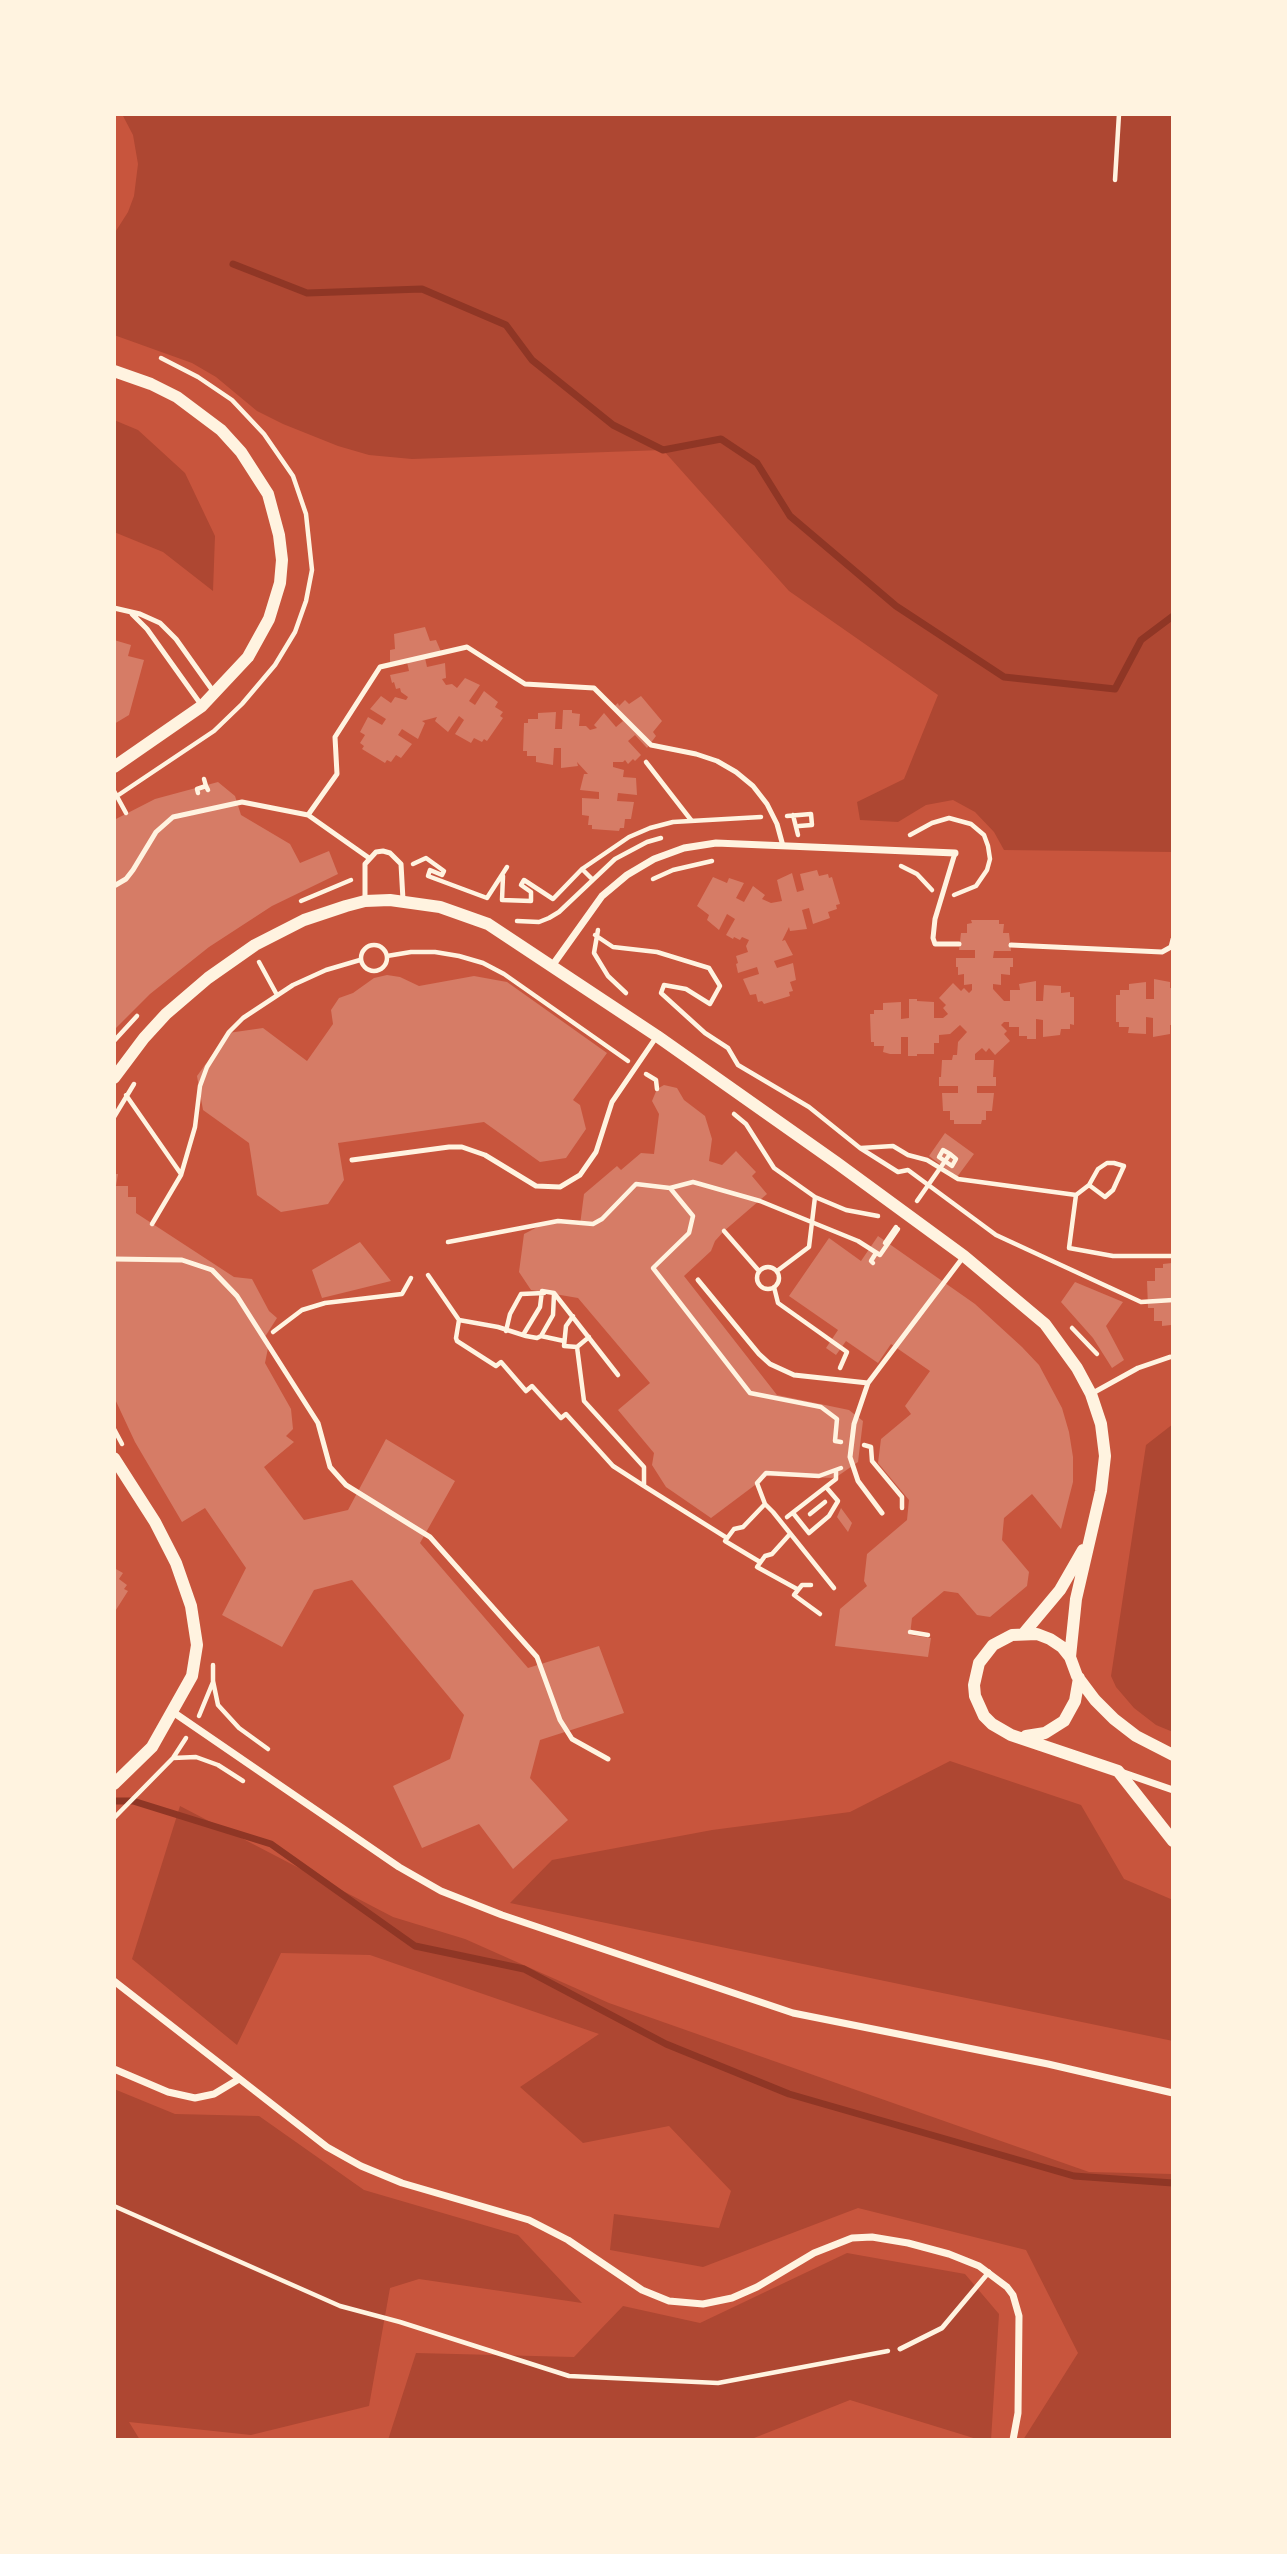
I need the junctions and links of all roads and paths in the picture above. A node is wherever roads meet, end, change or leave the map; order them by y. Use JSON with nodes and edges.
{"nodes":[{"id":1,"x":1119,"y":114,"type":"edge"},
{"id":2,"x":1115,"y":180,"type":"dead end"},
{"id":3,"x":161,"y":358,"type":"dead end"},
{"id":4,"x":114,"y":371,"type":"edge"},
{"id":5,"x":114,"y":608,"type":"edge"},
{"id":6,"x":129,"y":612,"type":"junction"},
{"id":7,"x":215,"y":694,"type":"junction"},
{"id":8,"x":202,"y":706,"type":"junction"},
{"id":9,"x":646,"y":762,"type":"dead end"},
{"id":10,"x":114,"y":767,"type":"edge"},
{"id":11,"x":204,"y":779,"type":"dead end"},
{"id":12,"x":114,"y":791,"type":"edge"},
{"id":13,"x":198,"y":793,"type":"dead end"},
{"id":14,"x":114,"y":798,"type":"edge"},
{"id":15,"x":126,"y":813,"type":"dead end"},
{"id":16,"x":308,"y":815,"type":"junction"},
{"id":17,"x":779,"y":816,"type":"dead end"},
{"id":18,"x":765,"y":817,"type":"dead end"},
{"id":19,"x":692,"y":821,"type":"junction"},
{"id":20,"x":799,"y":827,"type":"dead end"},
{"id":21,"x":783,"y":846,"type":"junction"},
{"id":22,"x":955,"y":853,"type":"joint"},
{"id":23,"x":369,"y":858,"type":"junction"},
{"id":24,"x":507,"y":867,"type":"dead end"},
{"id":25,"x":582,"y":869,"type":"junction"},
{"id":26,"x":413,"y":873,"type":"dead end"},
{"id":27,"x":503,"y":873,"type":"junction"},
{"id":28,"x":114,"y":886,"type":"edge"},
{"id":29,"x":365,"y":901,"type":"junction"},
{"id":30,"x":404,"y":901,"type":"junction"},
{"id":31,"x":579,"y":925,"type":"junction"},
{"id":32,"x":1173,"y":939,"type":"edge"},
{"id":33,"x":959,"y":944,"type":"dead end"},
{"id":34,"x":1011,"y":946,"type":"dead end"},
{"id":35,"x":387,"y":956,"type":"junction"},
{"id":36,"x":360,"y":960,"type":"junction"},
{"id":37,"x":262,"y":964,"type":"dead end"},
{"id":38,"x":552,"y":966,"type":"junction"},
{"id":39,"x":252,"y":971,"type":"dead end"},
{"id":40,"x":657,"y":1036,"type":"junction"},
{"id":41,"x":139,"y":1075,"type":"dead end"},
{"id":42,"x":118,"y":1083,"type":"edge"},
{"id":43,"x":657,"y":1089,"type":"dead end"},
{"id":44,"x":727,"y":1108,"type":"dead end"},
{"id":45,"x":114,"y":1118,"type":"edge"},
{"id":46,"x":860,"y":1148,"type":"junction"},
{"id":47,"x":950,"y":1154,"type":"junction"},
{"id":48,"x":352,"y":1160,"type":"dead end"},
{"id":49,"x":949,"y":1164,"type":"junction"},
{"id":50,"x":944,"y":1168,"type":"junction"},
{"id":51,"x":181,"y":1175,"type":"junction"},
{"id":52,"x":1089,"y":1185,"type":"junction"},
{"id":53,"x":670,"y":1188,"type":"dead end"},
{"id":54,"x":1076,"y":1195,"type":"junction"},
{"id":55,"x":815,"y":1197,"type":"junction"},
{"id":56,"x":152,"y":1224,"type":"dead end"},
{"id":57,"x":532,"y":1225,"type":"dead end"},
{"id":58,"x":896,"y":1227,"type":"junction"},
{"id":59,"x":724,"y":1231,"type":"dead end"},
{"id":60,"x":906,"y":1234,"type":"dead end"},
{"id":61,"x":448,"y":1242,"type":"dead end"},
{"id":62,"x":888,"y":1244,"type":"dead end"},
{"id":63,"x":964,"y":1256,"type":"junction"},
{"id":64,"x":1173,"y":1256,"type":"edge"},
{"id":65,"x":875,"y":1258,"type":"junction"},
{"id":66,"x":114,"y":1259,"type":"edge"},
{"id":67,"x":759,"y":1270,"type":"junction"},
{"id":68,"x":777,"y":1271,"type":"junction"},
{"id":69,"x":428,"y":1275,"type":"dead end"},
{"id":70,"x":411,"y":1278,"type":"dead end"},
{"id":71,"x":698,"y":1280,"type":"dead end"},
{"id":72,"x":774,"y":1287,"type":"junction"},
{"id":73,"x":553,"y":1293,"type":"junction"},
{"id":74,"x":1173,"y":1300,"type":"edge"},
{"id":75,"x":573,"y":1316,"type":"junction"},
{"id":76,"x":459,"y":1320,"type":"junction"},
{"id":77,"x":506,"y":1331,"type":"junction"},
{"id":78,"x":271,"y":1333,"type":"dead end"},
{"id":79,"x":523,"y":1335,"type":"junction"},
{"id":80,"x":541,"y":1336,"type":"junction"},
{"id":81,"x":589,"y":1337,"type":"junction"},
{"id":82,"x":565,"y":1341,"type":"junction"},
{"id":83,"x":577,"y":1347,"type":"junction"},
{"id":84,"x":1170,"y":1357,"type":"dead end"},
{"id":85,"x":618,"y":1375,"type":"dead end"},
{"id":86,"x":835,"y":1380,"type":"junction"},
{"id":87,"x":868,"y":1383,"type":"junction"},
{"id":88,"x":1091,"y":1394,"type":"junction"},
{"id":89,"x":866,"y":1445,"type":"dead end"},
{"id":90,"x":114,"y":1458,"type":"edge"},
{"id":91,"x":842,"y":1468,"type":"dead end"},
{"id":92,"x":836,"y":1470,"type":"junction"},
{"id":93,"x":644,"y":1486,"type":"junction"},
{"id":94,"x":826,"y":1487,"type":"junction"},
{"id":95,"x":810,"y":1500,"type":"junction"},
{"id":96,"x":824,"y":1502,"type":"dead end"},
{"id":97,"x":765,"y":1504,"type":"junction"},
{"id":98,"x":817,"y":1508,"type":"junction"},
{"id":99,"x":902,"y":1508,"type":"dead end"},
{"id":100,"x":793,"y":1513,"type":"junction"},
{"id":101,"x":882,"y":1513,"type":"dead end"},
{"id":102,"x":810,"y":1514,"type":"dead end"},
{"id":103,"x":787,"y":1517,"type":"dead end"},
{"id":104,"x":790,"y":1534,"type":"junction"},
{"id":105,"x":727,"y":1538,"type":"junction"},
{"id":106,"x":1090,"y":1538,"type":"junction"},
{"id":107,"x":760,"y":1562,"type":"junction"},
{"id":108,"x":811,"y":1585,"type":"dead end"},
{"id":109,"x":834,"y":1588,"type":"dead end"},
{"id":110,"x":797,"y":1589,"type":"junction"},
{"id":111,"x":820,"y":1614,"type":"dead end"},
{"id":112,"x":910,"y":1632,"type":"dead end"},
{"id":113,"x":1024,"y":1633,"type":"junction"},
{"id":114,"x":928,"y":1635,"type":"dead end"},
{"id":115,"x":1070,"y":1657,"type":"junction"},
{"id":116,"x":1079,"y":1678,"type":"junction"},
{"id":117,"x":213,"y":1681,"type":"dead end"},
{"id":118,"x":173,"y":1712,"type":"junction"},
{"id":119,"x":1022,"y":1737,"type":"junction"},
{"id":120,"x":268,"y":1749,"type":"dead end"},
{"id":121,"x":1173,"y":1755,"type":"edge"},
{"id":122,"x":608,"y":1759,"type":"dead end"},
{"id":123,"x":1118,"y":1771,"type":"junction"},
{"id":124,"x":114,"y":1784,"type":"edge"},
{"id":125,"x":248,"y":1784,"type":"dead end"},
{"id":126,"x":1173,"y":1790,"type":"edge"},
{"id":127,"x":114,"y":1818,"type":"edge"},
{"id":128,"x":1173,"y":1841,"type":"edge"},
{"id":129,"x":114,"y":1981,"type":"edge"},
{"id":130,"x":114,"y":2069,"type":"edge"},
{"id":131,"x":239,"y":2079,"type":"junction"},
{"id":132,"x":1173,"y":2093,"type":"edge"},
{"id":133,"x":114,"y":2206,"type":"edge"},
{"id":134,"x":989,"y":2272,"type":"junction"},
{"id":135,"x":900,"y":2349,"type":"joint"},
{"id":136,"x":1013,"y":2440,"type":"edge"}],
"edges":[{"from":1,"to":2,"type":"path"},
{"from":3,"to":14,"type":"path"},
{"from":4,"to":7,"type":"street"},
{"from":5,"to":6,"type":"lane"},
{"from":6,"to":7,"type":"lane"},
{"from":6,"to":8,"type":"lane"},
{"from":7,"to":8,"type":"street"},
{"from":8,"to":10,"type":"street"},
{"from":9,"to":19,"type":"path"},
{"from":11,"to":13,"type":"path"},
{"from":12,"to":15,"type":"path"},
{"from":16,"to":21,"type":"lane"},
{"from":16,"to":23,"type":"lane"},
{"from":16,"to":28,"type":"lane"},
{"from":17,"to":20,"type":"path"},
{"from":18,"to":19,"type":"path"},
{"from":19,"to":25,"type":"path"},
{"from":21,"to":22,"type":"street"},
{"from":21,"to":31,"type":"street"},
{"from":22,"to":33,"type":"lane"},
{"from":23,"to":29,"type":"lane"},
{"from":23,"to":30,"type":"lane"},
{"from":24,"to":27,"type":"path"},
{"from":25,"to":27,"type":"path"},
{"from":25,"to":31,"type":"path"},
{"from":26,"to":27,"type":"path"},
{"from":29,"to":30,"type":"street"},
{"from":29,"to":42,"type":"street"},
{"from":30,"to":38,"type":"street"},
{"from":31,"to":38,"type":"street"},
{"from":31,"to":46,"type":"path"},
{"from":32,"to":34,"type":"lane"},
{"from":35,"to":36,"type":"path"},
{"from":35,"to":36,"type":"path"},
{"from":35,"to":43,"type":"path"},
{"from":36,"to":51,"type":"path"},
{"from":37,"to":39,"type":"path"},
{"from":38,"to":40,"type":"street"},
{"from":40,"to":48,"type":"lane"},
{"from":40,"to":63,"type":"street"},
{"from":41,"to":45,"type":"path"},
{"from":42,"to":51,"type":"path"},
{"from":44,"to":55,"type":"path"},
{"from":46,"to":50,"type":"path"},
{"from":46,"to":74,"type":"path"},
{"from":47,"to":49,"type":"path"},
{"from":47,"to":49,"type":"path"},
{"from":47,"to":50,"type":"path"},
{"from":49,"to":50,"type":"path"},
{"from":50,"to":54,"type":"path"},
{"from":51,"to":56,"type":"path"},
{"from":52,"to":52,"type":"path"},
{"from":52,"to":54,"type":"path"},
{"from":53,"to":65,"type":"path"},
{"from":54,"to":64,"type":"path"},
{"from":55,"to":58,"type":"path"},
{"from":55,"to":68,"type":"path"},
{"from":57,"to":61,"type":"path"},
{"from":58,"to":60,"type":"path"},
{"from":58,"to":65,"type":"path"},
{"from":59,"to":67,"type":"path"},
{"from":62,"to":65,"type":"path"},
{"from":63,"to":87,"type":"lane"},
{"from":63,"to":88,"type":"street"},
{"from":66,"to":122,"type":"lane"},
{"from":67,"to":68,"type":"path"},
{"from":67,"to":72,"type":"path"},
{"from":68,"to":72,"type":"path"},
{"from":69,"to":76,"type":"path"},
{"from":70,"to":78,"type":"path"},
{"from":71,"to":86,"type":"lane"},
{"from":72,"to":86,"type":"path"},
{"from":73,"to":75,"type":"path"},
{"from":73,"to":77,"type":"path"},
{"from":73,"to":79,"type":"path"},
{"from":73,"to":80,"type":"path"},
{"from":75,"to":81,"type":"path"},
{"from":75,"to":82,"type":"path"},
{"from":76,"to":77,"type":"path"},
{"from":76,"to":93,"type":"path"},
{"from":77,"to":79,"type":"path"},
{"from":79,"to":80,"type":"path"},
{"from":80,"to":82,"type":"path"},
{"from":81,"to":83,"type":"path"},
{"from":81,"to":85,"type":"path"},
{"from":82,"to":83,"type":"path"},
{"from":83,"to":93,"type":"path"},
{"from":84,"to":88,"type":"lane"},
{"from":86,"to":87,"type":"lane"},
{"from":87,"to":101,"type":"lane"},
{"from":88,"to":106,"type":"street"},
{"from":89,"to":99,"type":"path"},
{"from":90,"to":118,"type":"street"},
{"from":91,"to":92,"type":"path"},
{"from":92,"to":94,"type":"path"},
{"from":92,"to":97,"type":"path"},
{"from":93,"to":105,"type":"path"},
{"from":94,"to":95,"type":"path"},
{"from":94,"to":100,"type":"path"},
{"from":95,"to":98,"type":"path"},
{"from":95,"to":100,"type":"path"},
{"from":96,"to":98,"type":"path"},
{"from":97,"to":104,"type":"path"},
{"from":97,"to":105,"type":"path"},
{"from":98,"to":102,"type":"path"},
{"from":100,"to":103,"type":"path"},
{"from":104,"to":107,"type":"path"},
{"from":104,"to":109,"type":"path"},
{"from":105,"to":107,"type":"path"},
{"from":106,"to":113,"type":"street"},
{"from":106,"to":115,"type":"street"},
{"from":107,"to":110,"type":"path"},
{"from":108,"to":110,"type":"path"},
{"from":110,"to":111,"type":"path"},
{"from":112,"to":114,"type":"path"},
{"from":113,"to":115,"type":"street"},
{"from":113,"to":119,"type":"street"},
{"from":115,"to":116,"type":"street"},
{"from":116,"to":119,"type":"street"},
{"from":116,"to":121,"type":"street"},
{"from":117,"to":120,"type":"path"},
{"from":118,"to":124,"type":"street"},
{"from":118,"to":132,"type":"street"},
{"from":119,"to":123,"type":"street"},
{"from":123,"to":126,"type":"street"},
{"from":123,"to":128,"type":"street"},
{"from":125,"to":127,"type":"path"},
{"from":129,"to":131,"type":"street"},
{"from":130,"to":131,"type":"street"},
{"from":131,"to":134,"type":"street"},
{"from":133,"to":135,"type":"path"},
{"from":134,"to":135,"type":"lane"},
{"from":134,"to":136,"type":"street"}]}
